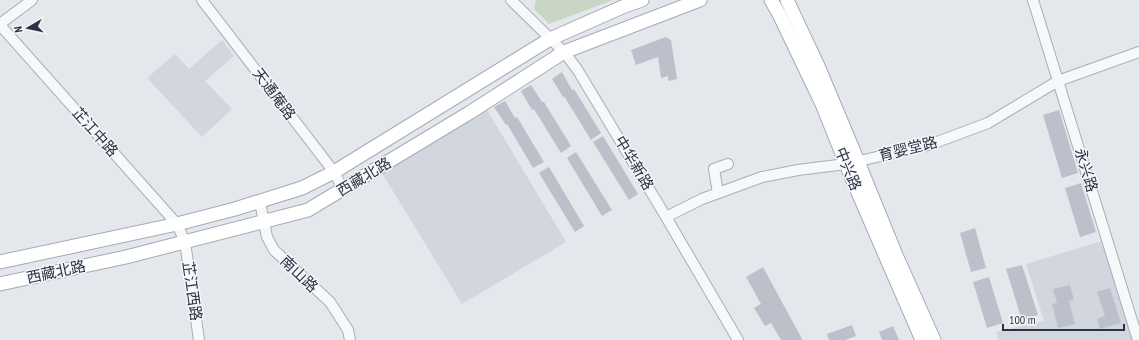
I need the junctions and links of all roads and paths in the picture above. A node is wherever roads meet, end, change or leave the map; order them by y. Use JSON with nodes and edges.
{"nodes":[{"id":1,"x":32,"y":0,"type":"edge"},
{"id":2,"x":202,"y":0,"type":"edge"},
{"id":3,"x":511,"y":0,"type":"edge"},
{"id":4,"x":642,"y":0,"type":"edge"},
{"id":5,"x":700,"y":0,"type":"edge"},
{"id":6,"x":771,"y":0,"type":"edge"},
{"id":7,"x":787,"y":0,"type":"edge"},
{"id":8,"x":1033,"y":0,"type":"edge"},
{"id":9,"x":0,"y":24,"type":"edge"},
{"id":10,"x":550,"y":39,"type":"junction"},
{"id":11,"x":564,"y":52,"type":"junction"},
{"id":12,"x":1139,"y":52,"type":"edge"},
{"id":13,"x":1058,"y":81,"type":"junction"},
{"id":14,"x":852,"y":162,"type":"junction"},
{"id":15,"x":728,"y":164,"type":"dead end"},
{"id":16,"x":334,"y":172,"type":"junction"},
{"id":17,"x":343,"y":189,"type":"junction"},
{"id":18,"x":718,"y":193,"type":"junction"},
{"id":19,"x":260,"y":202,"type":"junction"},
{"id":20,"x":666,"y":217,"type":"junction"},
{"id":21,"x":265,"y":222,"type":"junction"},
{"id":22,"x":177,"y":224,"type":"junction"},
{"id":23,"x":185,"y":242,"type":"junction"},
{"id":24,"x":0,"y":262,"type":"edge"},
{"id":25,"x":0,"y":284,"type":"edge"},
{"id":26,"x":199,"y":340,"type":"edge"},
{"id":27,"x":350,"y":340,"type":"edge"},
{"id":28,"x":738,"y":340,"type":"edge"},
{"id":29,"x":922,"y":340,"type":"edge"},
{"id":30,"x":934,"y":340,"type":"edge"},
{"id":31,"x":1138,"y":340,"type":"edge"}],
"edges":[{"from":1,"to":9,"type":"street"},
{"from":2,"to":16,"type":"street","name":"天通庵路"},
{"from":3,"to":10,"type":"street","name":"中华新路"},
{"from":4,"to":10,"type":"main road","name":"西藏北路"},
{"from":5,"to":11,"type":"main road","name":"西藏北路"},
{"from":6,"to":14,"type":"main road","name":"中兴路"},
{"from":7,"to":14,"type":"main road","name":"中兴路"},
{"from":8,"to":13,"type":"street","name":"永兴路"},
{"from":9,"to":22,"type":"street","name":"芷江中路"},
{"from":10,"to":11,"type":"street","name":"中华新路"},
{"from":10,"to":16,"type":"main road","name":"西藏北路"},
{"from":11,"to":17,"type":"main road","name":"西藏北路"},
{"from":11,"to":20,"type":"street","name":"中华新路"},
{"from":12,"to":13,"type":"street","name":"育婴堂路"},
{"from":13,"to":14,"type":"street","name":"育婴堂路"},
{"from":13,"to":31,"type":"street","name":"永兴路"},
{"from":14,"to":18,"type":"street","name":"育婴堂路"},
{"from":14,"to":29,"type":"main road","name":"中兴路"},
{"from":14,"to":30,"type":"main road","name":"中兴路"},
{"from":15,"to":18,"type":"street"},
{"from":16,"to":17,"type":"street","name":"天通庵路"},
{"from":16,"to":19,"type":"main road","name":"西藏北路"},
{"from":17,"to":21,"type":"main road","name":"西藏北路"},
{"from":18,"to":20,"type":"street","name":"育婴堂路"},
{"from":19,"to":21,"type":"street","name":"南山路"},
{"from":19,"to":22,"type":"main road","name":"西藏北路"},
{"from":20,"to":28,"type":"street","name":"中华新路"},
{"from":21,"to":23,"type":"main road","name":"西藏北路"},
{"from":21,"to":27,"type":"street","name":"南山路"},
{"from":22,"to":23,"type":"street","name":"芷江中路"},
{"from":22,"to":24,"type":"main road","name":"西藏北路"},
{"from":23,"to":25,"type":"main road","name":"西藏北路"},
{"from":23,"to":26,"type":"street","name":"芷江西路"}]}
